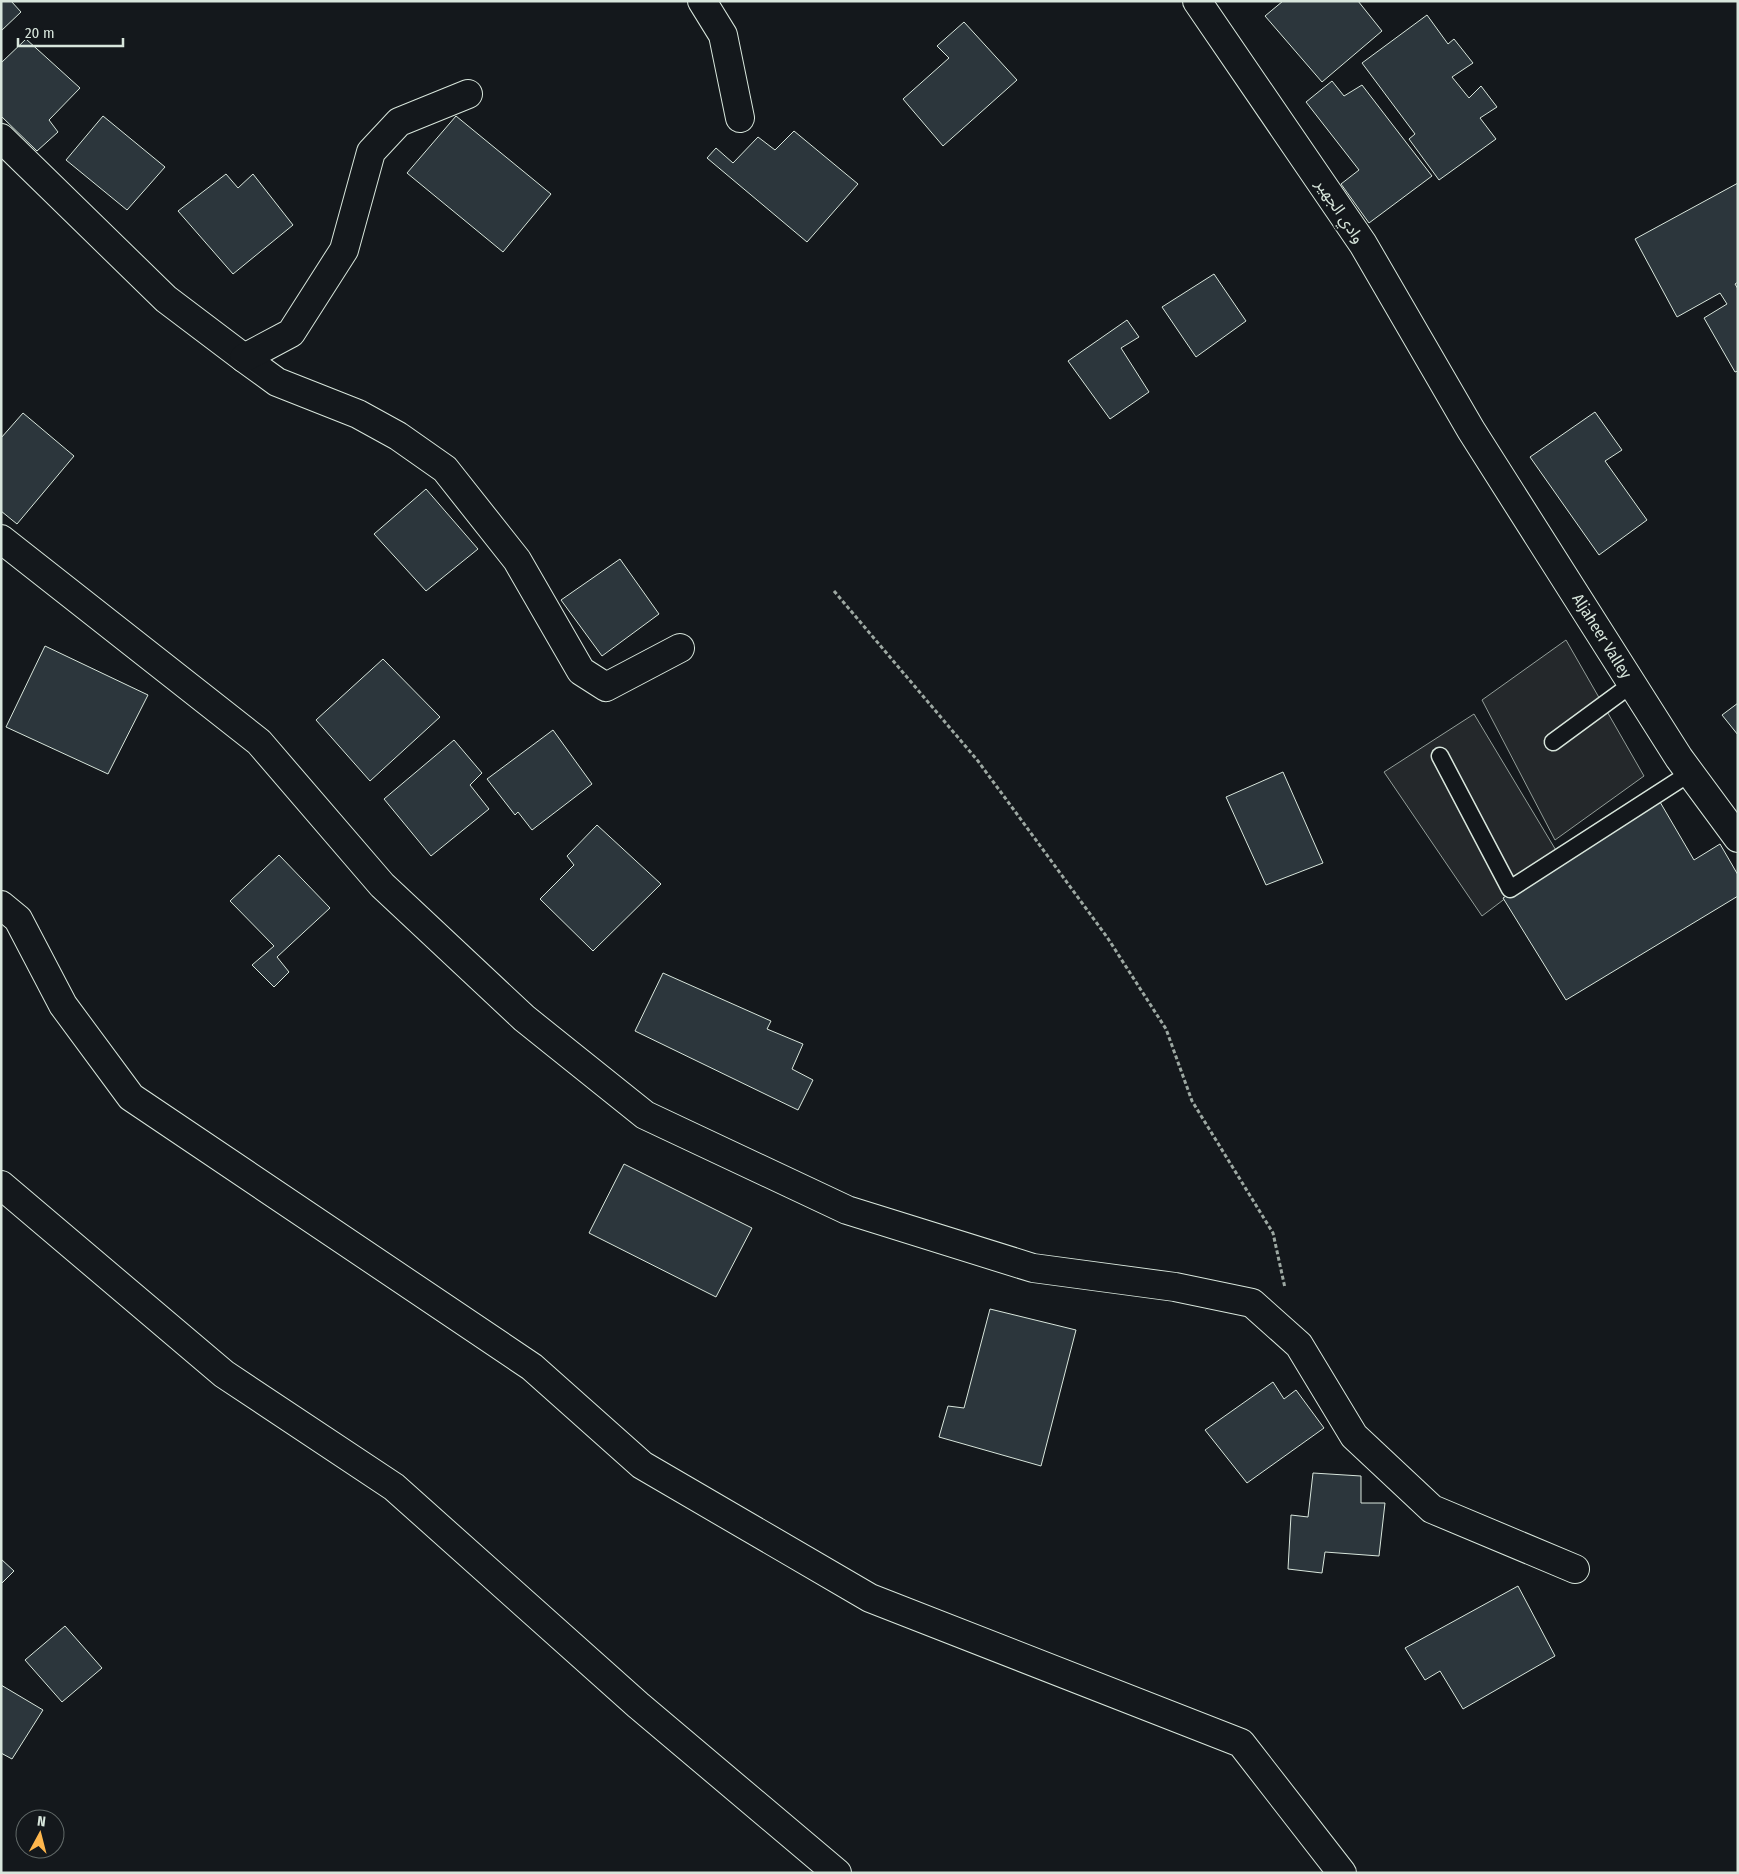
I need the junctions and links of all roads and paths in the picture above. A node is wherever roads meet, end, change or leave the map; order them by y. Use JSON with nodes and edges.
{"nodes":[{"id":1,"x":702,"y":1,"type":"edge"},
{"id":2,"x":1197,"y":1,"type":"edge"},
{"id":3,"x":468,"y":94,"type":"dead end"},
{"id":4,"x":740,"y":118,"type":"dead end"},
{"id":5,"x":1,"y":138,"type":"edge"},
{"id":6,"x":244,"y":358,"type":"junction"},
{"id":7,"x":1471,"y":430,"type":"joint"},
{"id":8,"x":1,"y":539,"type":"edge"},
{"id":9,"x":834,"y":591,"type":"dead end"},
{"id":10,"x":680,"y":648,"type":"dead end"},
{"id":11,"x":1632,"y":684,"type":"junction"},
{"id":12,"x":1553,"y":742,"type":"dead end"},
{"id":13,"x":1440,"y":756,"type":"dead end"},
{"id":14,"x":1690,"y":773,"type":"junction"},
{"id":15,"x":1738,"y":838,"type":"edge"},
{"id":16,"x":1,"y":905,"type":"edge"},
{"id":17,"x":1,"y":1185,"type":"edge"},
{"id":18,"x":1286,"y":1289,"type":"dead end"},
{"id":19,"x":1575,"y":1569,"type":"dead end"},
{"id":20,"x":837,"y":1873,"type":"edge"},
{"id":21,"x":1342,"y":1873,"type":"edge"}],
"edges":[{"from":1,"to":4,"type":"street"},
{"from":2,"to":7,"type":"street","name":"وادي الجهير"},
{"from":3,"to":6,"type":"street"},
{"from":5,"to":6,"type":"street"},
{"from":6,"to":10,"type":"street"},
{"from":7,"to":11,"type":"street","name":"Aljaheer Valley"},
{"from":8,"to":19,"type":"street"},
{"from":9,"to":18,"type":"path"},
{"from":11,"to":12,"type":"lane"},
{"from":11,"to":14,"type":"street","name":"Aljaheer Valley"},
{"from":13,"to":14,"type":"lane"},
{"from":14,"to":15,"type":"street","name":"Aljaheer Valley"},
{"from":16,"to":21,"type":"street"},
{"from":17,"to":20,"type":"street"}]}
